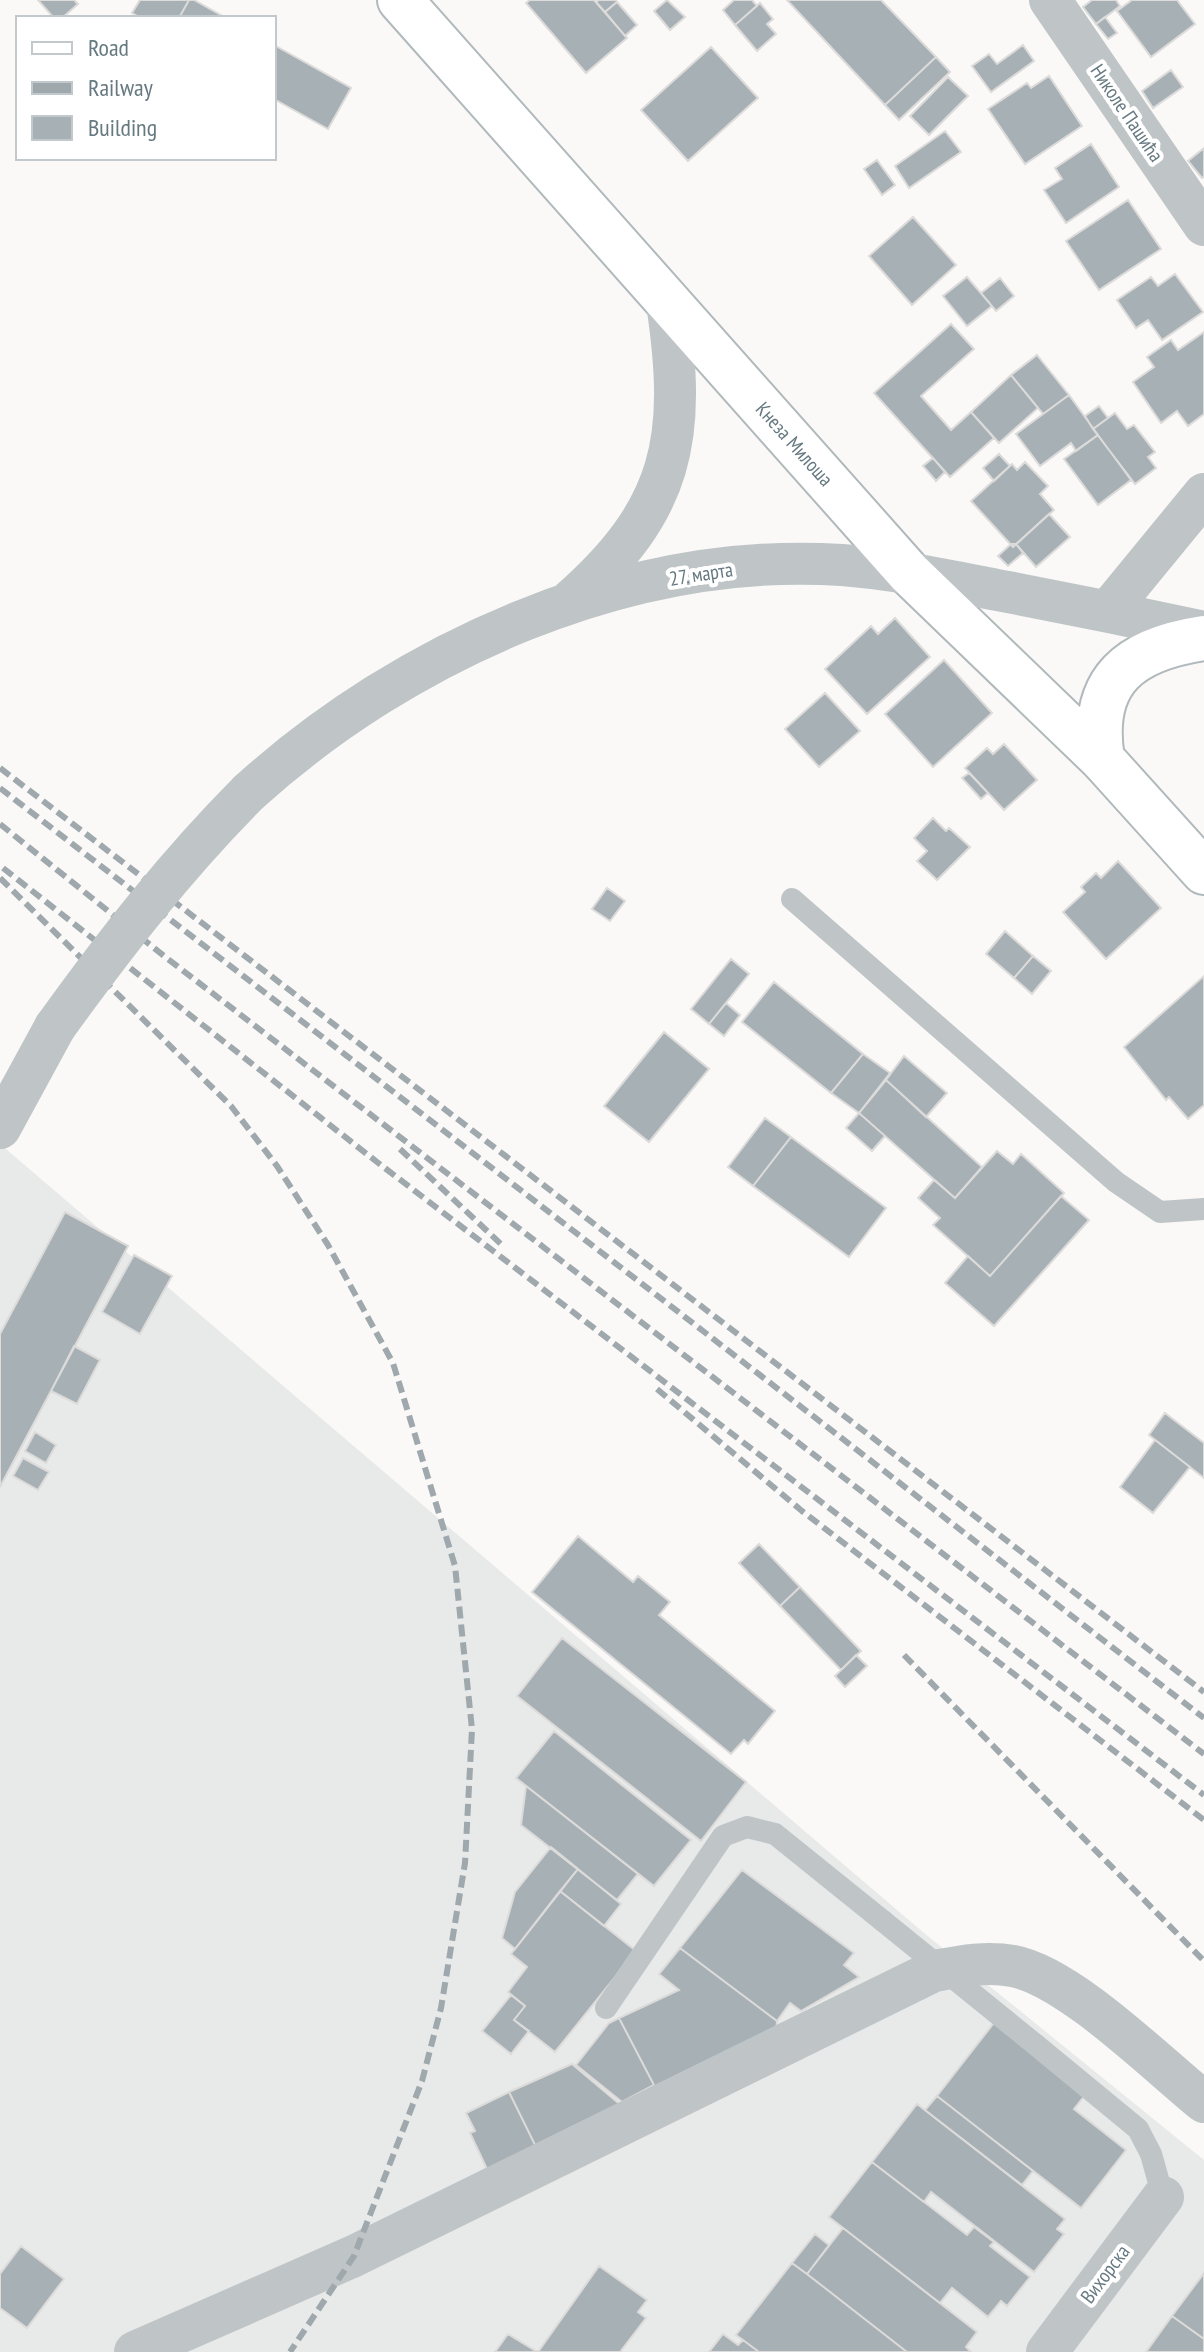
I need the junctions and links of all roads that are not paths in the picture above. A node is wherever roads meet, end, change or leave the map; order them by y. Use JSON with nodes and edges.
{"nodes":[{"id":1,"x":400,"y":0,"type":"edge"},
{"id":2,"x":1066,"y":6,"type":"edge"},
{"id":3,"x":1204,"y":225,"type":"edge"},
{"id":4,"x":667,"y":303,"type":"junction"},
{"id":5,"x":1204,"y":494,"type":"edge"},
{"id":6,"x":909,"y":573,"type":"junction"},
{"id":7,"x":568,"y":603,"type":"junction"},
{"id":8,"x":1108,"y":611,"type":"junction"},
{"id":9,"x":1204,"y":635,"type":"edge"},
{"id":10,"x":1102,"y":759,"type":"junction"},
{"id":11,"x":1204,"y":872,"type":"edge"},
{"id":12,"x":792,"y":899,"type":"dead end"},
{"id":13,"x":0,"y":1128,"type":"edge"},
{"id":14,"x":1204,"y":1209,"type":"edge"},
{"id":15,"x":606,"y":2008,"type":"dead end"},
{"id":16,"x":1204,"y":2102,"type":"edge"},
{"id":17,"x":1163,"y":2197,"type":"joint"},
{"id":18,"x":135,"y":2352,"type":"edge"},
{"id":19,"x":1047,"y":2352,"type":"edge"}],
"edges":[{"from":1,"to":4,"type":"main road","name":"Кнеза Милоша"},
{"from":2,"to":3,"type":"street","name":"Николе Пашића"},
{"from":4,"to":6,"type":"main road","name":"Кнеза Милоша"},
{"from":4,"to":7,"type":"street"},
{"from":5,"to":8,"type":"street"},
{"from":6,"to":7,"type":"street","name":"27. марта"},
{"from":6,"to":8,"type":"street","name":"27. марта"},
{"from":6,"to":10,"type":"main road","name":"Кнеза Милоша"},
{"from":7,"to":13,"type":"street","name":"27. марта","bridge":true},
{"from":8,"to":9,"type":"street","name":"27. марта"},
{"from":9,"to":10,"type":"main road"},
{"from":10,"to":11,"type":"main road","name":"Кнеза Милоша"},
{"from":12,"to":14,"type":"lane"},
{"from":15,"to":17,"type":"lane","bridge":true},
{"from":16,"to":18,"type":"street"},
{"from":17,"to":19,"type":"street","name":"Вихорска"}]}
